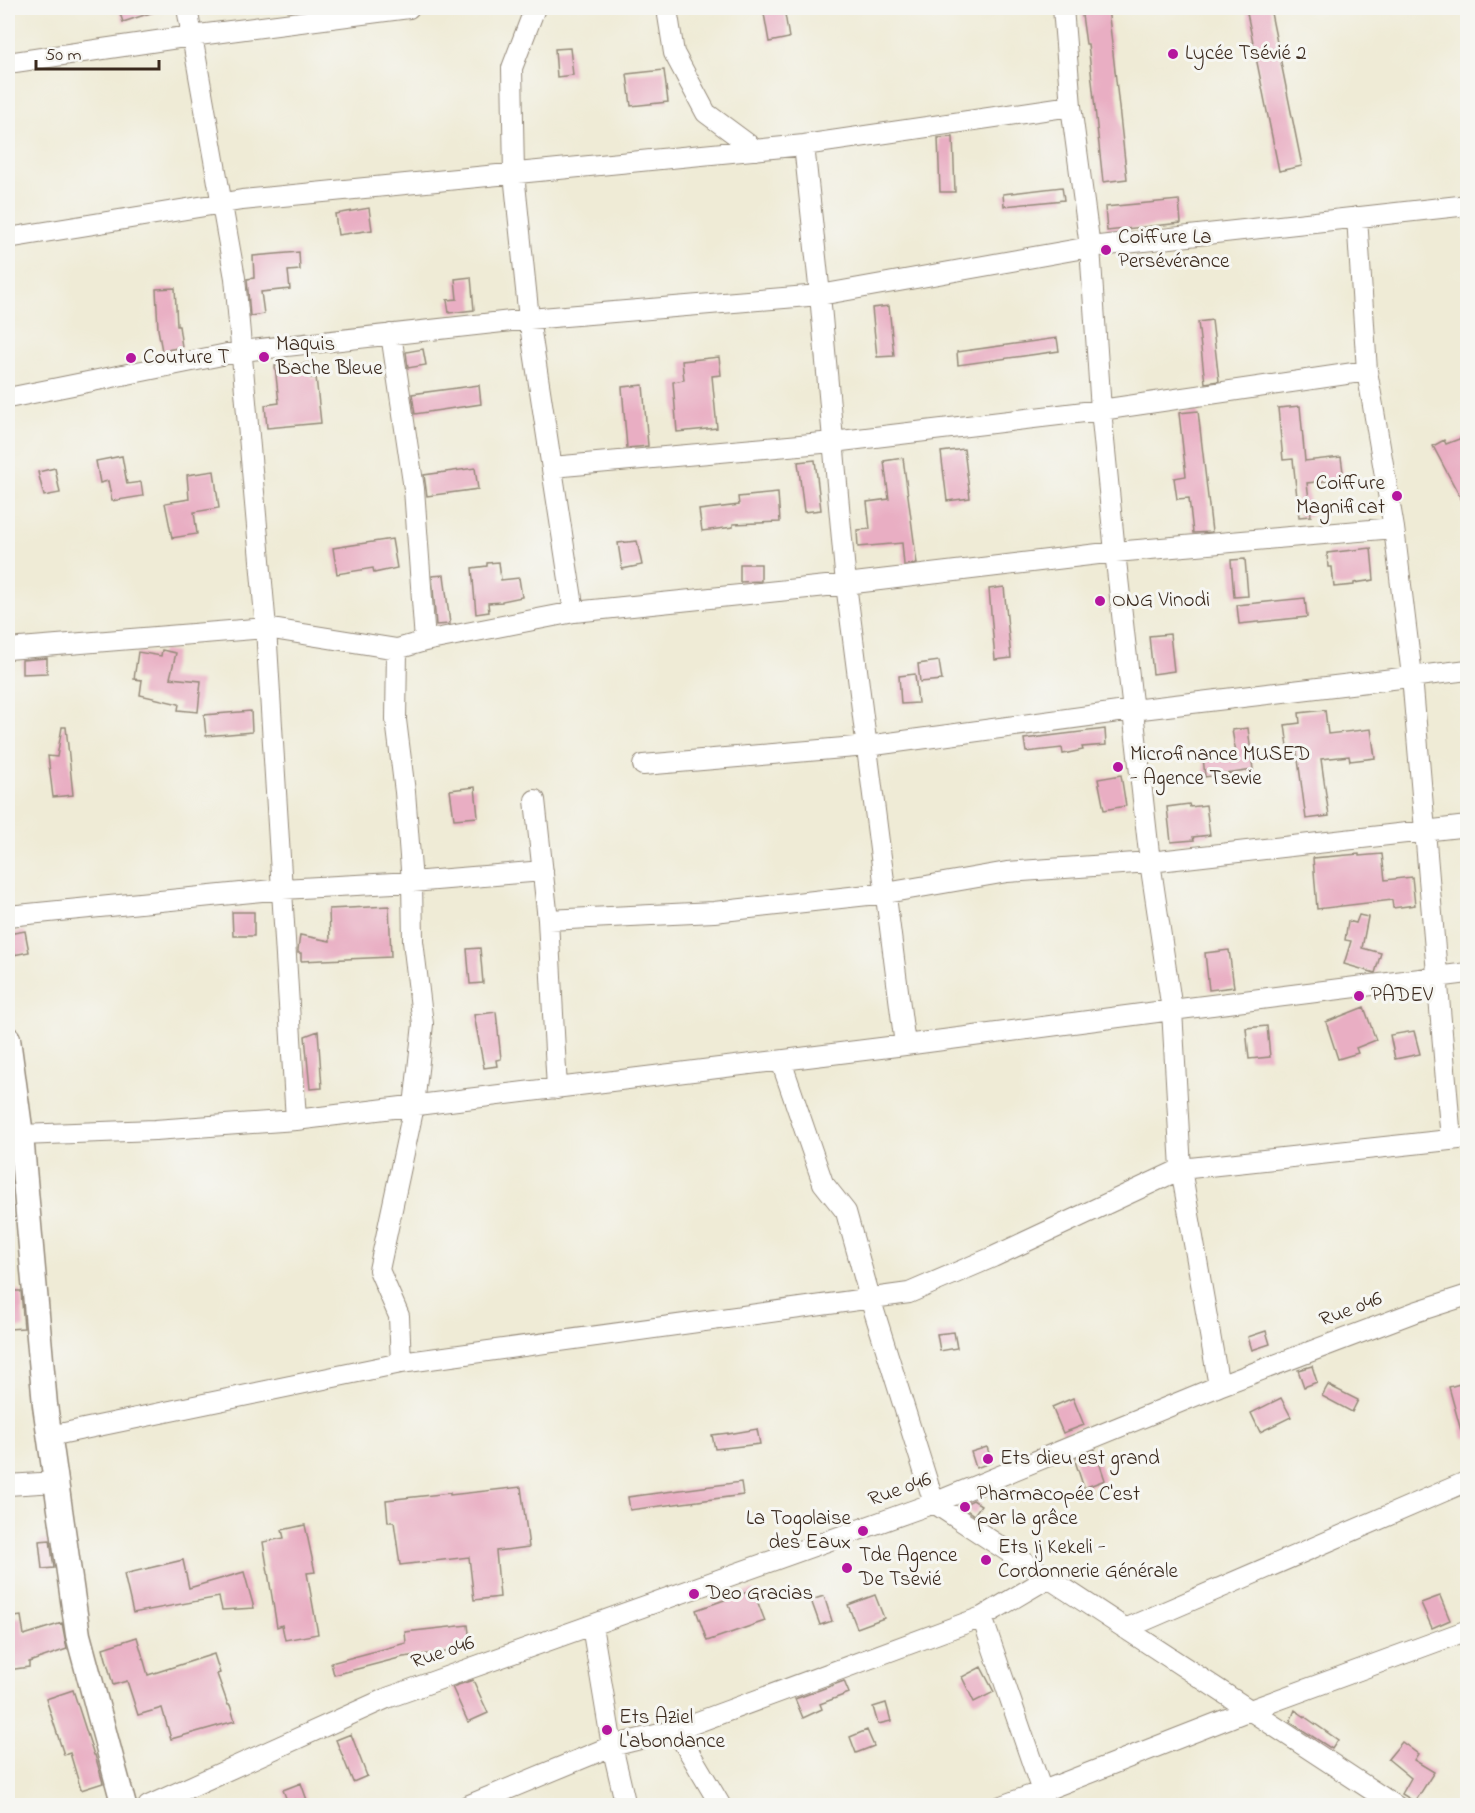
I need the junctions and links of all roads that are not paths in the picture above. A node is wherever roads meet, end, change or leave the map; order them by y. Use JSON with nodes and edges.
{"nodes":[{"id":1,"x":187,"y":8,"type":"edge"},
{"id":2,"x":409,"y":8,"type":"edge"},
{"id":3,"x":535,"y":8,"type":"edge"},
{"id":4,"x":665,"y":8,"type":"edge"},
{"id":5,"x":1063,"y":8,"type":"edge"},
{"id":6,"x":191,"y":36,"type":"junction"},
{"id":7,"x":8,"y":63,"type":"edge"},
{"id":8,"x":1071,"y":106,"type":"junction"},
{"id":9,"x":804,"y":145,"type":"junction"},
{"id":10,"x":756,"y":150,"type":"junction"},
{"id":11,"x":514,"y":174,"type":"junction"},
{"id":12,"x":222,"y":203,"type":"junction"},
{"id":13,"x":1467,"y":205,"type":"edge"},
{"id":14,"x":1357,"y":217,"type":"junction"},
{"id":15,"x":8,"y":238,"type":"edge"},
{"id":16,"x":1090,"y":247,"type":"junction"},
{"id":17,"x":820,"y":295,"type":"junction"},
{"id":18,"x":529,"y":319,"type":"junction"},
{"id":19,"x":391,"y":334,"type":"junction"},
{"id":20,"x":242,"y":351,"type":"junction"},
{"id":21,"x":1367,"y":370,"type":"junction"},
{"id":22,"x":8,"y":398,"type":"edge"},
{"id":23,"x":1101,"y":410,"type":"junction"},
{"id":24,"x":833,"y":442,"type":"junction"},
{"id":25,"x":552,"y":466,"type":"junction"},
{"id":26,"x":1394,"y":528,"type":"junction"},
{"id":27,"x":1115,"y":552,"type":"junction"},
{"id":28,"x":846,"y":584,"type":"junction"},
{"id":29,"x":574,"y":612,"type":"junction"},
{"id":30,"x":266,"y":628,"type":"junction"},
{"id":31,"x":424,"y":641,"type":"junction"},
{"id":32,"x":8,"y":649,"type":"edge"},
{"id":33,"x":397,"y":649,"type":"junction"},
{"id":34,"x":1467,"y":670,"type":"edge"},
{"id":35,"x":1412,"y":676,"type":"junction"},
{"id":36,"x":1133,"y":710,"type":"junction"},
{"id":37,"x":867,"y":746,"type":"junction"},
{"id":38,"x":643,"y":765,"type":"dead end"},
{"id":39,"x":535,"y":800,"type":"dead end"},
{"id":40,"x":1467,"y":826,"type":"edge"},
{"id":41,"x":1425,"y":830,"type":"junction"},
{"id":42,"x":1150,"y":862,"type":"junction"},
{"id":43,"x":543,"y":871,"type":"junction"},
{"id":44,"x":412,"y":882,"type":"junction"},
{"id":45,"x":282,"y":889,"type":"junction"},
{"id":46,"x":886,"y":893,"type":"junction"},
{"id":47,"x":8,"y":916,"type":"edge"},
{"id":48,"x":548,"y":920,"type":"junction"},
{"id":49,"x":1467,"y":973,"type":"edge"},
{"id":50,"x":1437,"y":976,"type":"junction"},
{"id":51,"x":1172,"y":1010,"type":"junction"},
{"id":52,"x":8,"y":1039,"type":"edge"},
{"id":53,"x":905,"y":1045,"type":"junction"},
{"id":54,"x":781,"y":1061,"type":"junction"},
{"id":55,"x":557,"y":1089,"type":"junction"},
{"id":56,"x":414,"y":1106,"type":"junction"},
{"id":57,"x":296,"y":1120,"type":"junction"},
{"id":58,"x":21,"y":1135,"type":"junction"},
{"id":59,"x":1459,"y":1139,"type":"edge"},
{"id":60,"x":1181,"y":1169,"type":"junction"},
{"id":61,"x":1467,"y":1295,"type":"edge"},
{"id":62,"x":870,"y":1298,"type":"junction"},
{"id":63,"x":401,"y":1363,"type":"junction"},
{"id":64,"x":1219,"y":1386,"type":"junction"},
{"id":65,"x":50,"y":1436,"type":"junction"},
{"id":66,"x":1467,"y":1481,"type":"edge"},
{"id":67,"x":56,"y":1482,"type":"junction"},
{"id":68,"x":8,"y":1485,"type":"edge"},
{"id":69,"x":934,"y":1503,"type":"junction"},
{"id":70,"x":1048,"y":1578,"type":"junction"},
{"id":71,"x":982,"y":1617,"type":"junction"},
{"id":72,"x":592,"y":1626,"type":"junction"},
{"id":73,"x":1125,"y":1629,"type":"junction"},
{"id":74,"x":1467,"y":1630,"type":"edge"},
{"id":75,"x":1250,"y":1710,"type":"junction"},
{"id":76,"x":676,"y":1730,"type":"junction"},
{"id":77,"x":612,"y":1746,"type":"junction"},
{"id":78,"x":1045,"y":1798,"type":"edge"},
{"id":79,"x":124,"y":1806,"type":"edge"},
{"id":80,"x":147,"y":1806,"type":"edge"},
{"id":81,"x":467,"y":1806,"type":"edge"},
{"id":82,"x":626,"y":1806,"type":"edge"},
{"id":83,"x":722,"y":1806,"type":"edge"},
{"id":84,"x":1001,"y":1806,"type":"edge"},
{"id":85,"x":1396,"y":1806,"type":"edge"}],
"edges":[{"from":1,"to":6,"type":"street"},
{"from":2,"to":6,"type":"street"},
{"from":3,"to":11,"type":"street"},
{"from":4,"to":10,"type":"street"},
{"from":5,"to":8,"type":"street"},
{"from":6,"to":7,"type":"street"},
{"from":6,"to":12,"type":"street"},
{"from":8,"to":9,"type":"street"},
{"from":8,"to":16,"type":"street"},
{"from":9,"to":10,"type":"street"},
{"from":9,"to":17,"type":"street"},
{"from":10,"to":11,"type":"street"},
{"from":11,"to":12,"type":"street"},
{"from":11,"to":18,"type":"street"},
{"from":12,"to":15,"type":"street"},
{"from":12,"to":20,"type":"street"},
{"from":13,"to":14,"type":"street"},
{"from":14,"to":16,"type":"street"},
{"from":14,"to":21,"type":"street"},
{"from":16,"to":17,"type":"street"},
{"from":16,"to":23,"type":"street"},
{"from":17,"to":18,"type":"street"},
{"from":17,"to":24,"type":"street"},
{"from":18,"to":19,"type":"street"},
{"from":18,"to":25,"type":"street"},
{"from":19,"to":20,"type":"street"},
{"from":19,"to":31,"type":"street"},
{"from":20,"to":22,"type":"street"},
{"from":20,"to":30,"type":"street"},
{"from":21,"to":23,"type":"street"},
{"from":21,"to":26,"type":"street"},
{"from":23,"to":24,"type":"street"},
{"from":23,"to":27,"type":"street"},
{"from":24,"to":25,"type":"street"},
{"from":24,"to":28,"type":"street"},
{"from":25,"to":29,"type":"street"},
{"from":26,"to":27,"type":"street"},
{"from":26,"to":35,"type":"street"},
{"from":27,"to":28,"type":"street"},
{"from":27,"to":36,"type":"street"},
{"from":28,"to":29,"type":"street"},
{"from":28,"to":37,"type":"street"},
{"from":29,"to":31,"type":"street"},
{"from":30,"to":32,"type":"street"},
{"from":30,"to":33,"type":"street"},
{"from":30,"to":45,"type":"street"},
{"from":31,"to":33,"type":"street"},
{"from":33,"to":44,"type":"street"},
{"from":34,"to":35,"type":"street"},
{"from":35,"to":36,"type":"street"},
{"from":35,"to":41,"type":"street"},
{"from":36,"to":37,"type":"street"},
{"from":36,"to":42,"type":"street"},
{"from":37,"to":38,"type":"street"},
{"from":37,"to":46,"type":"street"},
{"from":39,"to":43,"type":"street"},
{"from":40,"to":41,"type":"street"},
{"from":41,"to":42,"type":"street"},
{"from":41,"to":50,"type":"street"},
{"from":42,"to":46,"type":"street"},
{"from":42,"to":51,"type":"street"},
{"from":43,"to":44,"type":"street"},
{"from":43,"to":48,"type":"street"},
{"from":44,"to":45,"type":"street"},
{"from":44,"to":56,"type":"street"},
{"from":45,"to":47,"type":"street"},
{"from":45,"to":57,"type":"street"},
{"from":46,"to":48,"type":"street"},
{"from":46,"to":53,"type":"street"},
{"from":48,"to":55,"type":"street"},
{"from":49,"to":50,"type":"street"},
{"from":50,"to":51,"type":"street"},
{"from":50,"to":59,"type":"street"},
{"from":51,"to":53,"type":"street"},
{"from":51,"to":60,"type":"street"},
{"from":52,"to":58,"type":"street"},
{"from":53,"to":54,"type":"street"},
{"from":54,"to":55,"type":"street"},
{"from":54,"to":62,"type":"street"},
{"from":55,"to":56,"type":"street"},
{"from":56,"to":57,"type":"street"},
{"from":56,"to":63,"type":"street"},
{"from":57,"to":58,"type":"street"},
{"from":58,"to":65,"type":"street"},
{"from":59,"to":60,"type":"street"},
{"from":60,"to":62,"type":"street"},
{"from":60,"to":64,"type":"street"},
{"from":61,"to":64,"type":"street","name":"Rue 046","number":"Rue 046"},
{"from":62,"to":63,"type":"street"},
{"from":62,"to":69,"type":"street"},
{"from":63,"to":65,"type":"street"},
{"from":64,"to":69,"type":"street","name":"Rue 046","number":"Rue 046"},
{"from":65,"to":67,"type":"street"},
{"from":66,"to":73,"type":"street"},
{"from":67,"to":68,"type":"street"},
{"from":67,"to":79,"type":"street"},
{"from":69,"to":70,"type":"street"},
{"from":69,"to":72,"type":"street","name":"Rue 046","number":"Rue 046"},
{"from":70,"to":71,"type":"street"},
{"from":70,"to":73,"type":"street"},
{"from":71,"to":76,"type":"street"},
{"from":71,"to":78,"type":"street"},
{"from":72,"to":77,"type":"street"},
{"from":72,"to":80,"type":"street","name":"Rue 046","number":"Rue 046"},
{"from":73,"to":75,"type":"street"},
{"from":74,"to":75,"type":"street"},
{"from":75,"to":78,"type":"street"},
{"from":75,"to":85,"type":"street"},
{"from":76,"to":77,"type":"street"},
{"from":76,"to":83,"type":"street"},
{"from":77,"to":81,"type":"street"},
{"from":77,"to":82,"type":"street"},
{"from":78,"to":84,"type":"street"}]}
